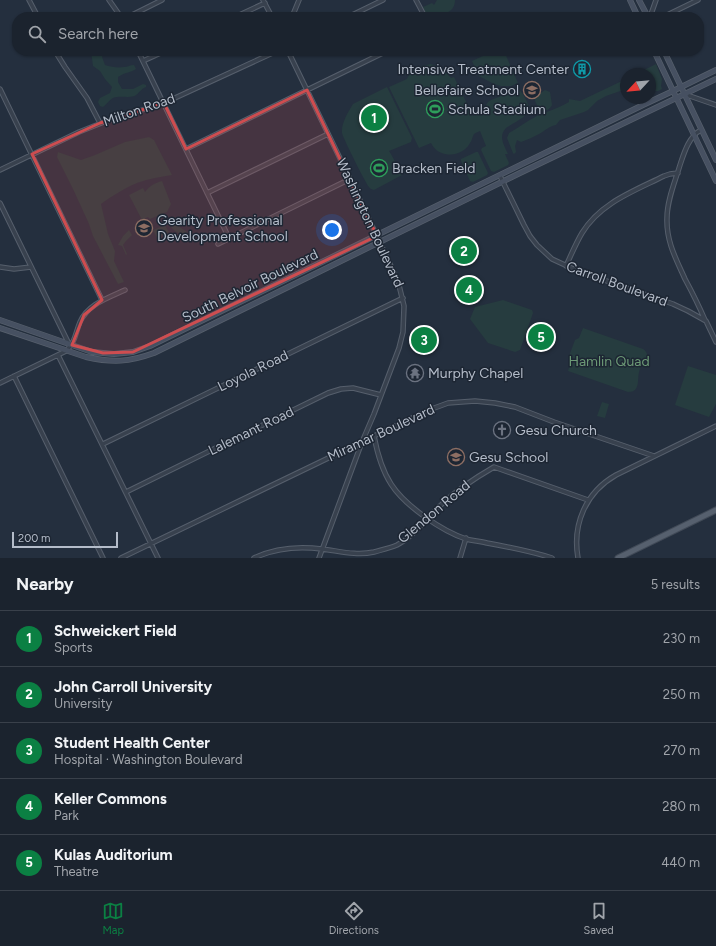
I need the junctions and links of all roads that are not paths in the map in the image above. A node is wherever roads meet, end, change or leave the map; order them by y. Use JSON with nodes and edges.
{"nodes":[{"id":1,"x":29,"y":0,"type":"edge"},
{"id":2,"x":109,"y":0,"type":"edge"},
{"id":3,"x":162,"y":0,"type":"edge"},
{"id":4,"x":299,"y":0,"type":"edge"},
{"id":5,"x":384,"y":0,"type":"edge"},
{"id":6,"x":416,"y":0,"type":"edge"},
{"id":7,"x":630,"y":0,"type":"edge"},
{"id":8,"x":639,"y":0,"type":"edge"},
{"id":9,"x":656,"y":0,"type":"edge"},
{"id":10,"x":698,"y":0,"type":"edge"},
{"id":11,"x":264,"y":2,"type":"edge"},
{"id":12,"x":35,"y":12,"type":"edge"},
{"id":13,"x":117,"y":12,"type":"edge"},
{"id":14,"x":138,"y":12,"type":"edge"},
{"id":15,"x":245,"y":12,"type":"edge"},
{"id":16,"x":269,"y":12,"type":"edge"},
{"id":17,"x":294,"y":12,"type":"edge"},
{"id":18,"x":359,"y":12,"type":"edge"},
{"id":19,"x":422,"y":12,"type":"edge"},
{"id":20,"x":636,"y":12,"type":"edge"},
{"id":21,"x":646,"y":12,"type":"edge"},
{"id":22,"x":651,"y":12,"type":"edge"},
{"id":23,"x":673,"y":12,"type":"edge"},
{"id":24,"x":58,"y":56,"type":"edge"},
{"id":25,"x":140,"y":56,"type":"edge"},
{"id":26,"x":154,"y":56,"type":"edge"},
{"id":27,"x":266,"y":56,"type":"edge"},
{"id":28,"x":290,"y":56,"type":"edge"},
{"id":29,"x":376,"y":56,"type":"edge"},
{"id":30,"x":656,"y":56,"type":"edge"},
{"id":31,"x":666,"y":56,"type":"edge"},
{"id":32,"x":143,"y":61,"type":"junction"},
{"id":33,"x":716,"y":70,"type":"edge"},
{"id":34,"x":716,"y":79,"type":"edge"},
{"id":35,"x":681,"y":87,"type":"junction"},
{"id":36,"x":0,"y":89,"type":"edge"},
{"id":37,"x":307,"y":90,"type":"junction"},
{"id":38,"x":673,"y":91,"type":"junction"},
{"id":39,"x":684,"y":94,"type":"junction"},
{"id":40,"x":676,"y":98,"type":"junction"},
{"id":41,"x":164,"y":104,"type":"junction"},
{"id":42,"x":716,"y":105,"type":"edge"},
{"id":43,"x":100,"y":124,"type":"junction"},
{"id":44,"x":701,"y":130,"type":"junction"},
{"id":45,"x":328,"y":134,"type":"junction"},
{"id":46,"x":694,"y":135,"type":"junction"},
{"id":47,"x":186,"y":149,"type":"junction"},
{"id":48,"x":32,"y":154,"type":"junction"},
{"id":49,"x":716,"y":160,"type":"edge"},
{"id":50,"x":0,"y":170,"type":"edge"},
{"id":51,"x":678,"y":173,"type":"junction"},
{"id":52,"x":500,"y":176,"type":"junction"},
{"id":53,"x":350,"y":179,"type":"junction"},
{"id":54,"x":716,"y":181,"type":"edge"},
{"id":55,"x":502,"y":182,"type":"junction"},
{"id":56,"x":208,"y":193,"type":"junction"},
{"id":57,"x":0,"y":203,"type":"edge"},
{"id":58,"x":377,"y":236,"type":"junction"},
{"id":59,"x":230,"y":238,"type":"junction"},
{"id":60,"x":380,"y":242,"type":"junction"},
{"id":61,"x":218,"y":244,"type":"dead end"},
{"id":62,"x":566,"y":266,"type":"junction"},
{"id":63,"x":0,"y":267,"type":"edge"},
{"id":64,"x":31,"y":267,"type":"junction"},
{"id":65,"x":125,"y":290,"type":"dead end"},
{"id":66,"x":403,"y":298,"type":"junction"},
{"id":67,"x":102,"y":300,"type":"junction"},
{"id":68,"x":226,"y":310,"type":"junction"},
{"id":69,"x":229,"y":316,"type":"junction"},
{"id":70,"x":0,"y":320,"type":"edge"},
{"id":71,"x":706,"y":321,"type":"junction"},
{"id":72,"x":0,"y":328,"type":"edge"},
{"id":73,"x":716,"y":342,"type":"edge"},
{"id":74,"x":71,"y":344,"type":"junction"},
{"id":75,"x":66,"y":351,"type":"junction"},
{"id":76,"x":58,"y":355,"type":"junction"},
{"id":77,"x":14,"y":376,"type":"junction"},
{"id":78,"x":0,"y":383,"type":"edge"},
{"id":79,"x":381,"y":395,"type":"junction"},
{"id":80,"x":716,"y":426,"type":"edge"},
{"id":81,"x":374,"y":436,"type":"junction"},
{"id":82,"x":362,"y":442,"type":"junction"},
{"id":83,"x":103,"y":444,"type":"junction"},
{"id":84,"x":654,"y":456,"type":"junction"},
{"id":85,"x":126,"y":492,"type":"junction"},
{"id":86,"x":588,"y":500,"type":"junction"},
{"id":87,"x":716,"y":510,"type":"edge"},
{"id":88,"x":428,"y":519,"type":"junction"},
{"id":89,"x":466,"y":538,"type":"junction"},
{"id":90,"x":151,"y":543,"type":"junction"},
{"id":91,"x":322,"y":549,"type":"junction"},
{"id":92,"x":103,"y":558,"type":"edge"},
{"id":93,"x":122,"y":558,"type":"edge"},
{"id":94,"x":158,"y":558,"type":"edge"},
{"id":95,"x":254,"y":558,"type":"edge"},
{"id":96,"x":319,"y":558,"type":"edge"},
{"id":97,"x":460,"y":558,"type":"edge"},
{"id":98,"x":552,"y":558,"type":"edge"},
{"id":99,"x":578,"y":558,"type":"edge"},
{"id":100,"x":618,"y":558,"type":"edge"}],
"edges":[{"from":1,"to":12,"type":"street"},
{"from":2,"to":13,"type":"street"},
{"from":3,"to":14,"type":"street"},
{"from":4,"to":17,"type":"street"},
{"from":5,"to":18,"type":"street"},
{"from":6,"to":19,"type":"street"},
{"from":7,"to":20,"type":"street"},
{"from":8,"to":21,"type":"street"},
{"from":9,"to":22,"type":"street"},
{"from":10,"to":23,"type":"street"},
{"from":11,"to":15,"type":"street"},
{"from":11,"to":16,"type":"street"},
{"from":24,"to":43,"type":"street"},
{"from":25,"to":32,"type":"street"},
{"from":26,"to":32,"type":"street"},
{"from":27,"to":41,"type":"street","name":"Milton Road"},
{"from":28,"to":37,"type":"street","name":"Washington Boulevard"},
{"from":29,"to":37,"type":"street"},
{"from":30,"to":38,"type":"street"},
{"from":31,"to":35,"type":"street"},
{"from":32,"to":41,"type":"street"},
{"from":33,"to":35,"type":"street","name":"South Belvoir Boulevard"},
{"from":34,"to":39,"type":"street","name":"South Belvoir Boulevard"},
{"from":35,"to":38,"type":"street","name":"South Belvoir Boulevard"},
{"from":35,"to":39,"type":"street"},
{"from":36,"to":48,"type":"street"},
{"from":37,"to":45,"type":"street","name":"Washington Boulevard"},
{"from":37,"to":47,"type":"street"},
{"from":38,"to":40,"type":"street"},
{"from":38,"to":52,"type":"street","name":"South Belvoir Boulevard"},
{"from":39,"to":40,"type":"street","name":"South Belvoir Boulevard"},
{"from":39,"to":42,"type":"street"},
{"from":39,"to":44,"type":"street"},
{"from":40,"to":46,"type":"street"},
{"from":40,"to":55,"type":"street","name":"South Belvoir Boulevard"},
{"from":41,"to":43,"type":"street","name":"Milton Road"},
{"from":41,"to":47,"type":"street"},
{"from":43,"to":48,"type":"street","name":"Milton Road"},
{"from":44,"to":46,"type":"street"},
{"from":44,"to":49,"type":"street"},
{"from":45,"to":53,"type":"street","name":"Washington Boulevard"},
{"from":45,"to":56,"type":"street"},
{"from":46,"to":51,"type":"street"},
{"from":46,"to":54,"type":"street"},
{"from":47,"to":56,"type":"street"},
{"from":48,"to":50,"type":"street","name":"Milton Road"},
{"from":48,"to":67,"type":"street"},
{"from":51,"to":62,"type":"street"},
{"from":51,"to":71,"type":"street"},
{"from":52,"to":55,"type":"street","name":"Carroll Boulevard"},
{"from":52,"to":58,"type":"street","name":"South Belvoir Boulevard"},
{"from":53,"to":58,"type":"street","name":"Washington Boulevard"},
{"from":53,"to":59,"type":"street"},
{"from":55,"to":60,"type":"street","name":"South Belvoir Boulevard"},
{"from":55,"to":62,"type":"street","name":"Carroll Boulevard"},
{"from":56,"to":59,"type":"street"},
{"from":57,"to":64,"type":"street"},
{"from":58,"to":60,"type":"street","name":"Washington Boulevard"},
{"from":58,"to":68,"type":"street","name":"South Belvoir Boulevard"},
{"from":59,"to":61,"type":"street"},
{"from":60,"to":66,"type":"street","name":"Washington Boulevard"},
{"from":60,"to":69,"type":"street","name":"South Belvoir Boulevard"},
{"from":62,"to":71,"type":"street","name":"Carroll Boulevard"},
{"from":63,"to":64,"type":"street"},
{"from":64,"to":74,"type":"street"},
{"from":65,"to":67,"type":"street"},
{"from":66,"to":79,"type":"street","name":"Washington Boulevard"},
{"from":66,"to":83,"type":"street","name":"Loyola Road"},
{"from":67,"to":74,"type":"street"},
{"from":68,"to":69,"type":"street"},
{"from":68,"to":74,"type":"street","name":"South Belvoir Boulevard"},
{"from":69,"to":75,"type":"street","name":"South Belvoir Boulevard"},
{"from":70,"to":74,"type":"street","name":"South Belvoir Boulevard"},
{"from":71,"to":73,"type":"street"},
{"from":72,"to":75,"type":"street","name":"South Belvoir Boulevard"},
{"from":74,"to":75,"type":"street"},
{"from":75,"to":76,"type":"street"},
{"from":76,"to":77,"type":"street"},
{"from":76,"to":83,"type":"street"},
{"from":77,"to":78,"type":"street"},
{"from":77,"to":92,"type":"street"},
{"from":79,"to":82,"type":"street","name":"Washington Boulevard"},
{"from":79,"to":85,"type":"street","name":"Lalemant Road"},
{"from":80,"to":84,"type":"street"},
{"from":81,"to":82,"type":"street","name":"Miramar Boulevard"},
{"from":81,"to":84,"type":"street","name":"Miramar Boulevard"},
{"from":81,"to":88,"type":"street"},
{"from":82,"to":90,"type":"street","name":"Miramar Boulevard"},
{"from":82,"to":91,"type":"street","name":"Washington Boulevard"},
{"from":83,"to":85,"type":"street"},
{"from":84,"to":86,"type":"street"},
{"from":85,"to":90,"type":"street"},
{"from":86,"to":88,"type":"street","name":"Glendon Road"},
{"from":86,"to":99,"type":"street"},
{"from":87,"to":100,"type":"main road"},
{"from":88,"to":89,"type":"street"},
{"from":88,"to":91,"type":"street","name":"Glendon Road"},
{"from":89,"to":97,"type":"street"},
{"from":89,"to":98,"type":"street"},
{"from":90,"to":93,"type":"street","name":"Miramar Boulevard"},
{"from":90,"to":94,"type":"street"},
{"from":91,"to":95,"type":"street","name":"Glendon Road"},
{"from":91,"to":96,"type":"street","name":"Washington Boulevard"}]}
